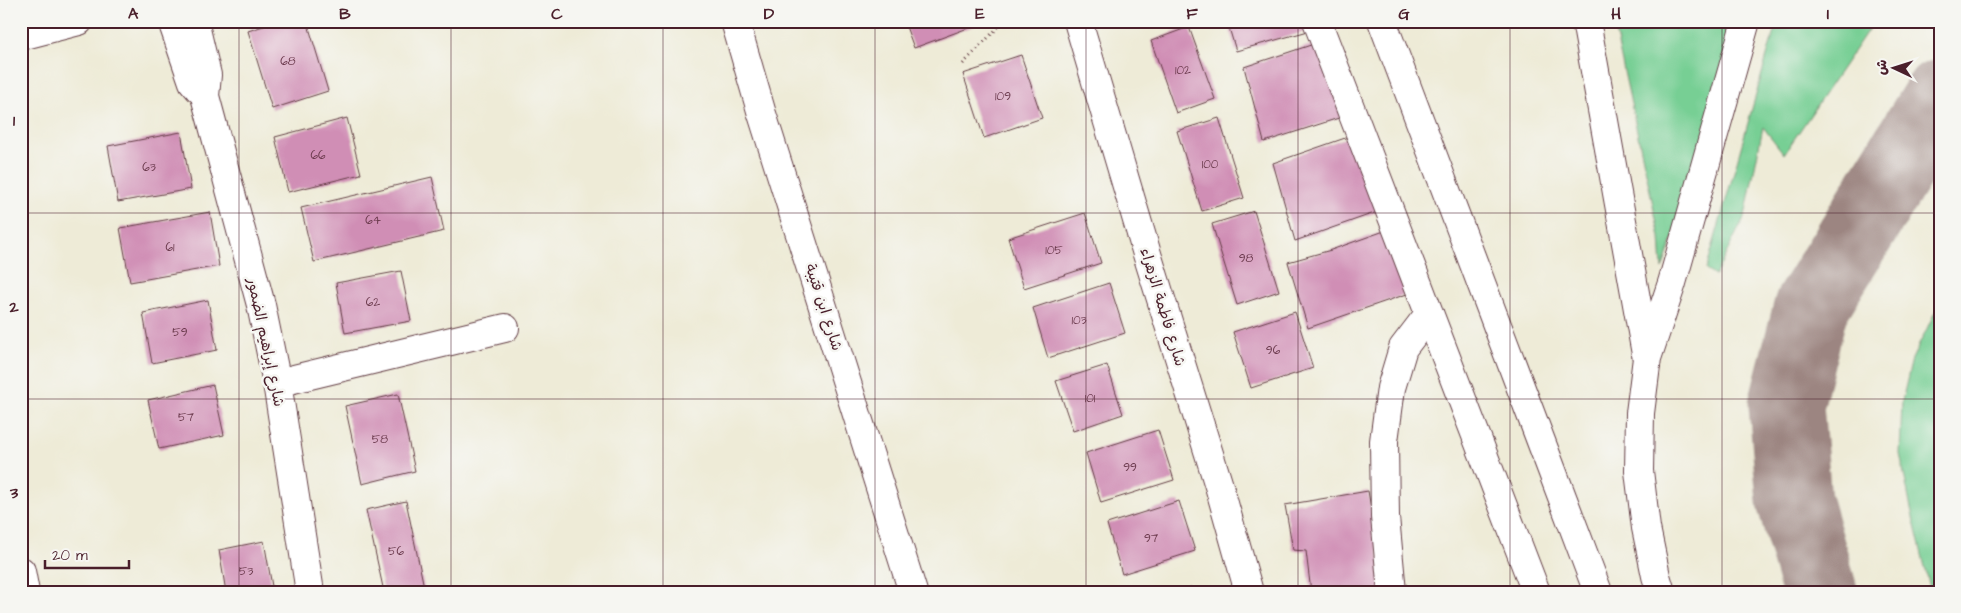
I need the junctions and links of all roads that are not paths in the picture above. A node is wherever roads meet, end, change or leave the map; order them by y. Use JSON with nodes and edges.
{"nodes":[{"id":1,"x":78,"y":21,"type":"edge"},
{"id":2,"x":172,"y":21,"type":"edge"},
{"id":3,"x":194,"y":21,"type":"edge"},
{"id":4,"x":735,"y":21,"type":"edge"},
{"id":5,"x":1078,"y":21,"type":"edge"},
{"id":6,"x":1317,"y":21,"type":"edge"},
{"id":7,"x":1382,"y":21,"type":"edge"},
{"id":8,"x":1586,"y":21,"type":"edge"},
{"id":9,"x":1746,"y":21,"type":"edge"},
{"id":10,"x":21,"y":36,"type":"edge"},
{"id":11,"x":205,"y":96,"type":"junction"},
{"id":12,"x":1429,"y":314,"type":"junction"},
{"id":13,"x":505,"y":328,"type":"dead end"},
{"id":14,"x":1647,"y":358,"type":"junction"},
{"id":15,"x":277,"y":383,"type":"junction"},
{"id":16,"x":21,"y":571,"type":"edge"},
{"id":17,"x":25,"y":592,"type":"edge"},
{"id":18,"x":310,"y":592,"type":"edge"},
{"id":19,"x":913,"y":592,"type":"edge"},
{"id":20,"x":1249,"y":592,"type":"edge"},
{"id":21,"x":1392,"y":592,"type":"edge"},
{"id":22,"x":1536,"y":592,"type":"edge"},
{"id":23,"x":1598,"y":592,"type":"edge"},
{"id":24,"x":1662,"y":592,"type":"edge"}],
"edges":[{"from":1,"to":10,"type":"street"},
{"from":2,"to":11,"type":"street","name":"شارع إبراهيم الضمور"},
{"from":3,"to":11,"type":"street","name":"شارع إبراهيم الضمور"},
{"from":4,"to":19,"type":"street","name":"شارع ابن قتيبة"},
{"from":5,"to":20,"type":"street","name":"شارع فاطمة الزهراء"},
{"from":6,"to":12,"type":"street"},
{"from":7,"to":23,"type":"street"},
{"from":8,"to":14,"type":"street"},
{"from":9,"to":14,"type":"street"},
{"from":11,"to":15,"type":"street","name":"شارع إبراهيم الضمور"},
{"from":12,"to":21,"type":"street"},
{"from":12,"to":22,"type":"street"},
{"from":13,"to":15,"type":"street"},
{"from":14,"to":24,"type":"street"},
{"from":15,"to":18,"type":"street","name":"شارع إبراهيم الضمور"},
{"from":16,"to":17,"type":"street"}]}
